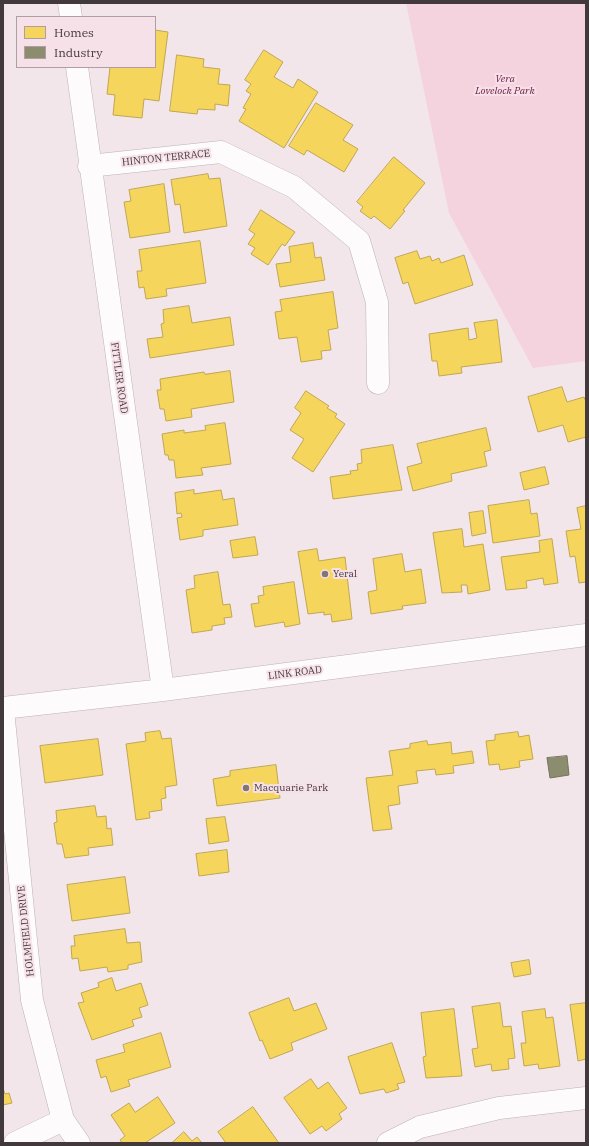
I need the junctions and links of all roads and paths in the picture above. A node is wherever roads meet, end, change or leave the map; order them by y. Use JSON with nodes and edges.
{"nodes":[{"id":1,"x":69,"y":3,"type":"edge"},
{"id":2,"x":71,"y":16,"type":"edge"},
{"id":3,"x":77,"y":68,"type":"edge"},
{"id":4,"x":89,"y":166,"type":"junction"},
{"id":5,"x":378,"y":383,"type":"dead end"},
{"id":6,"x":586,"y":635,"type":"edge"},
{"id":7,"x":163,"y":690,"type":"junction"},
{"id":8,"x":3,"y":709,"type":"edge"},
{"id":9,"x":586,"y":1098,"type":"edge"},
{"id":10,"x":63,"y":1120,"type":"junction"},
{"id":11,"x":15,"y":1143,"type":"edge"},
{"id":12,"x":79,"y":1143,"type":"edge"},
{"id":13,"x":388,"y":1143,"type":"edge"}],
"edges":[{"from":1,"to":2,"type":"street"},
{"from":3,"to":4,"type":"street","name":"FITTLER ROAD"},
{"from":4,"to":5,"type":"street","name":"HINTON TERRACE"},
{"from":4,"to":7,"type":"street","name":"FITTLER ROAD"},
{"from":6,"to":7,"type":"street","name":"LINK ROAD"},
{"from":7,"to":8,"type":"street","name":"LINK ROAD"},
{"from":8,"to":10,"type":"street","name":"HOLMFIELD DRIVE"},
{"from":9,"to":13,"type":"street"},
{"from":10,"to":11,"type":"street"},
{"from":10,"to":12,"type":"street","name":"HOLMFIELD DRIVE"}]}
